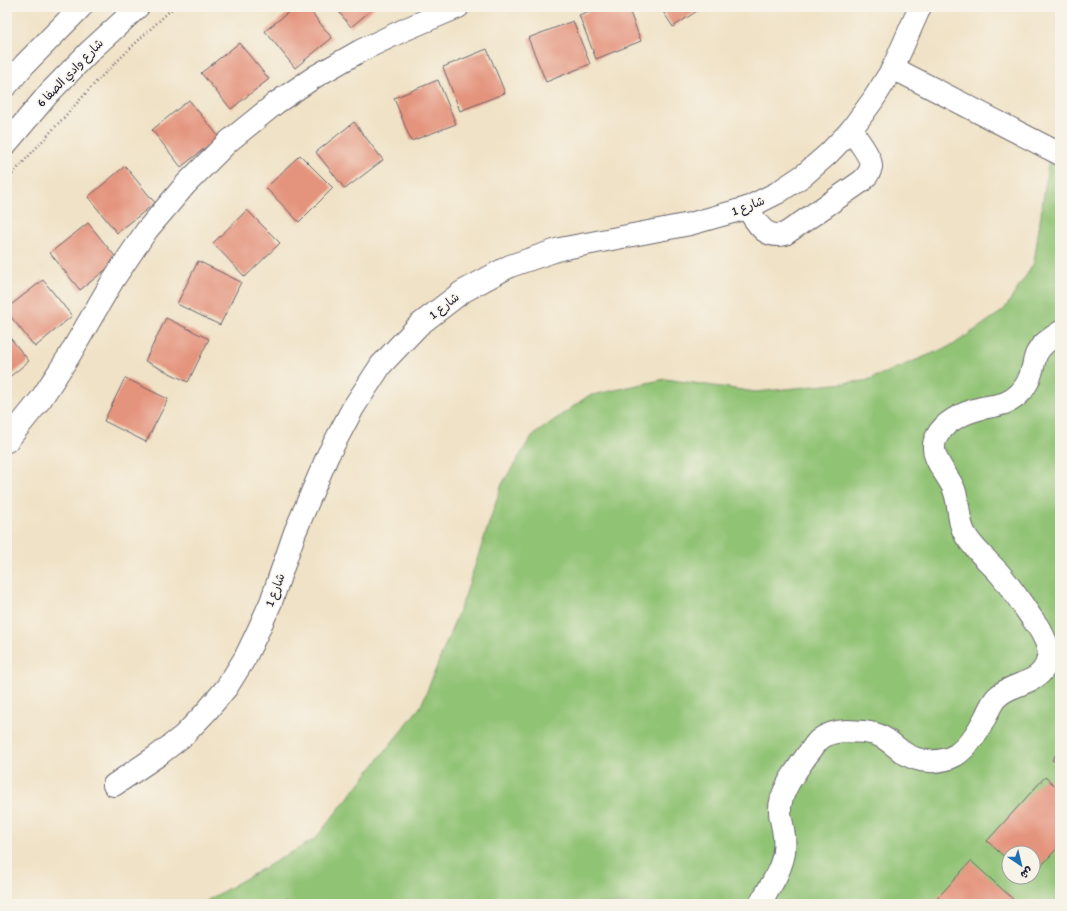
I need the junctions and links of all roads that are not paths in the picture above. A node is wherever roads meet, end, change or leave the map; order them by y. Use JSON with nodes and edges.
{"nodes":[{"id":1,"x":81,"y":7,"type":"edge"},
{"id":2,"x":138,"y":7,"type":"edge"},
{"id":3,"x":458,"y":7,"type":"edge"},
{"id":4,"x":920,"y":7,"type":"edge"},
{"id":5,"x":893,"y":68,"type":"junction"},
{"id":6,"x":7,"y":85,"type":"edge"},
{"id":7,"x":851,"y":130,"type":"junction"},
{"id":8,"x":7,"y":142,"type":"edge"},
{"id":9,"x":1060,"y":154,"type":"edge"},
{"id":10,"x":747,"y":208,"type":"junction"},
{"id":11,"x":1060,"y":332,"type":"edge"},
{"id":12,"x":7,"y":441,"type":"edge"},
{"id":13,"x":114,"y":785,"type":"dead end"},
{"id":14,"x":760,"y":904,"type":"edge"}],
"edges":[{"from":1,"to":6,"type":"street"},
{"from":2,"to":8,"type":"street","name":"شارع وادي الصفا 6"},
{"from":3,"to":12,"type":"street"},
{"from":4,"to":5,"type":"street","name":"شارع 1"},
{"from":5,"to":7,"type":"street","name":"شارع 1"},
{"from":5,"to":9,"type":"street"},
{"from":7,"to":10,"type":"street","name":"شارع 1"},
{"from":7,"to":10,"type":"street"},
{"from":10,"to":13,"type":"street","name":"شارع 1"},
{"from":11,"to":14,"type":"street"}]}
